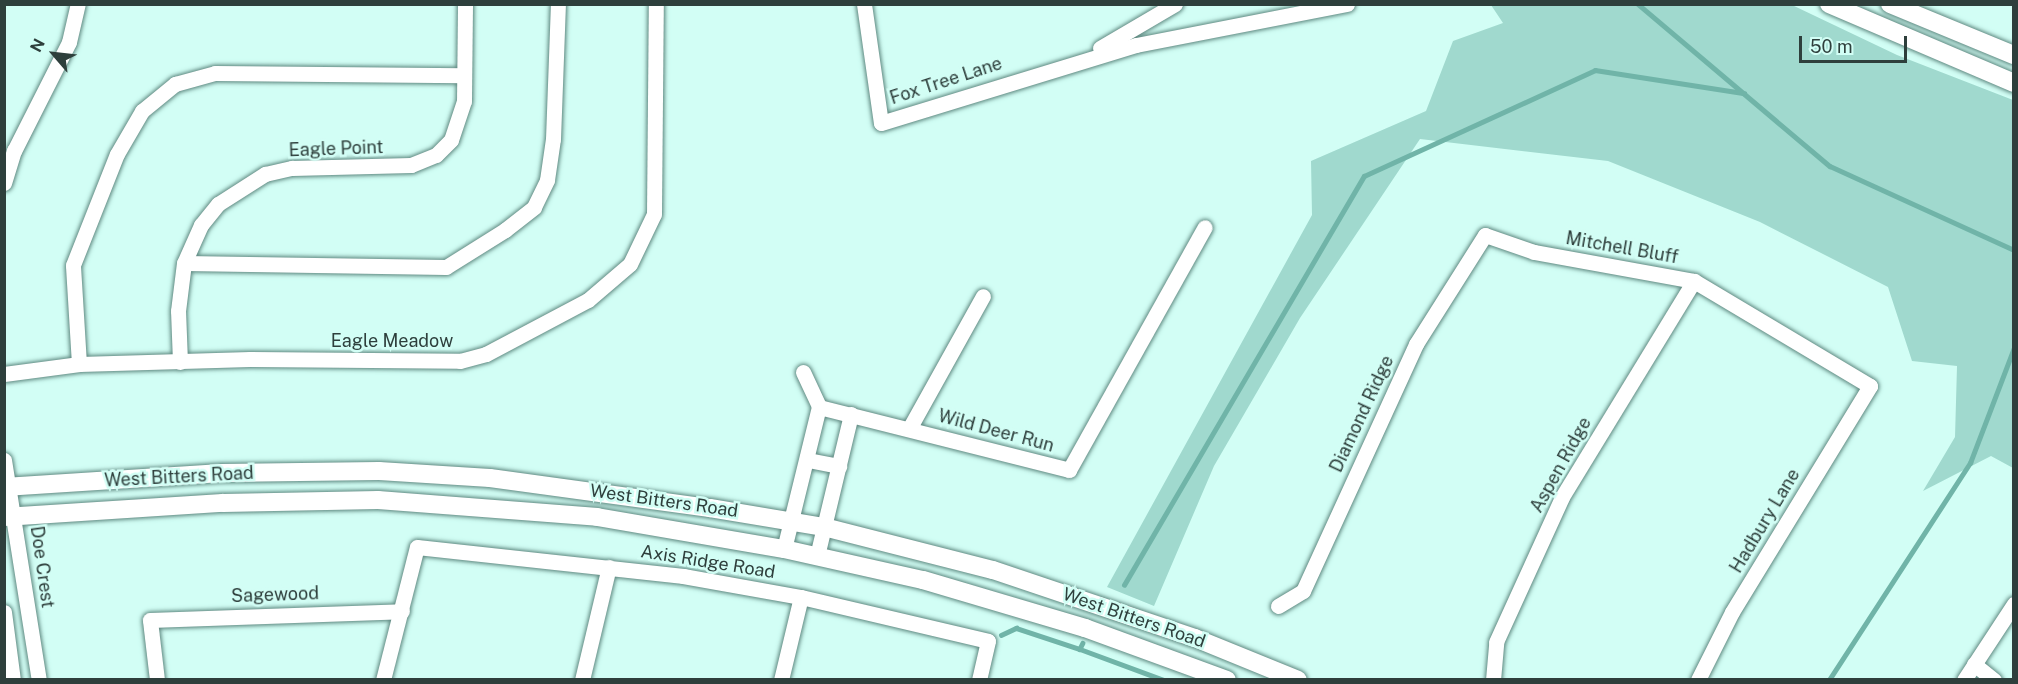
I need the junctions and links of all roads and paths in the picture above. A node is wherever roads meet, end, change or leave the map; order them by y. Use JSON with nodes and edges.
{"nodes":[{"id":1,"x":78,"y":4,"type":"edge"},
{"id":2,"x":465,"y":4,"type":"edge"},
{"id":3,"x":558,"y":4,"type":"edge"},
{"id":4,"x":657,"y":4,"type":"edge"},
{"id":5,"x":864,"y":4,"type":"edge"},
{"id":6,"x":1175,"y":4,"type":"edge"},
{"id":7,"x":1347,"y":4,"type":"edge"},
{"id":8,"x":1829,"y":4,"type":"edge"},
{"id":9,"x":1890,"y":4,"type":"edge"},
{"id":10,"x":2013,"y":55,"type":"edge"},
{"id":11,"x":1068,"y":63,"type":"junction"},
{"id":12,"x":464,"y":75,"type":"junction"},
{"id":13,"x":2013,"y":83,"type":"edge"},
{"id":14,"x":4,"y":183,"type":"edge"},
{"id":15,"x":1205,"y":226,"type":"dead end"},
{"id":16,"x":1485,"y":235,"type":"joint"},
{"id":17,"x":184,"y":263,"type":"junction"},
{"id":18,"x":1694,"y":281,"type":"junction"},
{"id":19,"x":983,"y":296,"type":"dead end"},
{"id":20,"x":180,"y":362,"type":"junction"},
{"id":21,"x":79,"y":364,"type":"junction"},
{"id":22,"x":803,"y":372,"type":"dead end"},
{"id":23,"x":4,"y":374,"type":"edge"},
{"id":24,"x":1870,"y":386,"type":"joint"},
{"id":25,"x":819,"y":407,"type":"junction"},
{"id":26,"x":851,"y":414,"type":"junction"},
{"id":27,"x":909,"y":429,"type":"junction"},
{"id":28,"x":4,"y":460,"type":"edge"},
{"id":29,"x":808,"y":460,"type":"junction"},
{"id":30,"x":839,"y":466,"type":"junction"},
{"id":31,"x":7,"y":487,"type":"edge"},
{"id":32,"x":10,"y":516,"type":"edge"},
{"id":33,"x":791,"y":522,"type":"junction"},
{"id":34,"x":824,"y":527,"type":"junction"},
{"id":35,"x":784,"y":549,"type":"junction"},
{"id":36,"x":817,"y":556,"type":"junction"},
{"id":37,"x":609,"y":567,"type":"junction"},
{"id":38,"x":801,"y":597,"type":"junction"},
{"id":39,"x":2013,"y":604,"type":"edge"},
{"id":40,"x":1278,"y":606,"type":"dead end"},
{"id":41,"x":402,"y":611,"type":"junction"},
{"id":42,"x":4,"y":612,"type":"edge"},
{"id":43,"x":1195,"y":638,"type":"junction"},
{"id":44,"x":1184,"y":663,"type":"junction"},
{"id":45,"x":1974,"y":664,"type":"junction"},
{"id":46,"x":13,"y":680,"type":"edge"},
{"id":47,"x":39,"y":680,"type":"edge"},
{"id":48,"x":157,"y":680,"type":"edge"},
{"id":49,"x":383,"y":680,"type":"edge"},
{"id":50,"x":582,"y":680,"type":"edge"},
{"id":51,"x":781,"y":680,"type":"edge"},
{"id":52,"x":979,"y":680,"type":"edge"},
{"id":53,"x":1227,"y":680,"type":"edge"},
{"id":54,"x":1298,"y":680,"type":"edge"},
{"id":55,"x":1493,"y":680,"type":"edge"},
{"id":56,"x":1698,"y":680,"type":"edge"},
{"id":57,"x":1964,"y":680,"type":"edge"},
{"id":58,"x":1994,"y":680,"type":"edge"}],
"edges":[{"from":1,"to":14,"type":"street"},
{"from":2,"to":12,"type":"street","name":"Eagle Point"},
{"from":3,"to":17,"type":"street"},
{"from":4,"to":20,"type":"street","name":"Eagle Meadow"},
{"from":5,"to":11,"type":"street","name":"Fox Tree Lane"},
{"from":6,"to":11,"type":"street","name":"Fox Tree Lane"},
{"from":7,"to":11,"type":"street","name":"Fox Tree Lane"},
{"from":8,"to":13,"type":"main road"},
{"from":9,"to":10,"type":"main road"},
{"from":12,"to":17,"type":"street","name":"Eagle Point"},
{"from":12,"to":21,"type":"street"},
{"from":15,"to":27,"type":"street","name":"Wild Deer Run"},
{"from":16,"to":18,"type":"street","name":"Mitchell Bluff"},
{"from":16,"to":40,"type":"street","name":"Diamond Ridge"},
{"from":17,"to":20,"type":"street","name":"Eagle Point"},
{"from":18,"to":24,"type":"street","name":"Mitchell Bluff"},
{"from":18,"to":55,"type":"street","name":"Aspen Ridge"},
{"from":19,"to":27,"type":"street"},
{"from":20,"to":21,"type":"street","name":"Eagle Meadow"},
{"from":21,"to":23,"type":"street","name":"Eagle Meadow"},
{"from":22,"to":25,"type":"street"},
{"from":24,"to":56,"type":"street","name":"Hadbury Lane"},
{"from":25,"to":26,"type":"street","name":"Wild Deer Run"},
{"from":25,"to":29,"type":"street"},
{"from":26,"to":27,"type":"street","name":"Wild Deer Run"},
{"from":26,"to":30,"type":"street"},
{"from":28,"to":31,"type":"street","name":"Doe Crest"},
{"from":29,"to":30,"type":"street"},
{"from":29,"to":33,"type":"street"},
{"from":30,"to":34,"type":"street"},
{"from":31,"to":32,"type":"street","name":"Doe Crest"},
{"from":31,"to":33,"type":"main road","name":"West Bitters Road"},
{"from":32,"to":35,"type":"main road","name":"West Bitters Road"},
{"from":32,"to":47,"type":"street","name":"Doe Crest"},
{"from":33,"to":34,"type":"main road","name":"West Bitters Road"},
{"from":33,"to":35,"type":"street"},
{"from":34,"to":36,"type":"street"},
{"from":34,"to":43,"type":"main road","name":"West Bitters Road"},
{"from":35,"to":36,"type":"main road","name":"West Bitters Road"},
{"from":36,"to":44,"type":"main road","name":"West Bitters Road"},
{"from":37,"to":38,"type":"street","name":"Axis Ridge Road"},
{"from":37,"to":41,"type":"street","name":"Axis Ridge Road"},
{"from":37,"to":50,"type":"street"},
{"from":38,"to":51,"type":"street"},
{"from":38,"to":52,"type":"street","name":"Axis Ridge Road"},
{"from":39,"to":45,"type":"street"},
{"from":41,"to":48,"type":"street","name":"Sagewood"},
{"from":41,"to":49,"type":"street"},
{"from":42,"to":46,"type":"street"},
{"from":43,"to":44,"type":"main road"},
{"from":43,"to":54,"type":"main road","name":"West Bitters Road"},
{"from":44,"to":53,"type":"main road","name":"West Bitters Road"},
{"from":45,"to":57,"type":"street"},
{"from":45,"to":58,"type":"street"}]}
